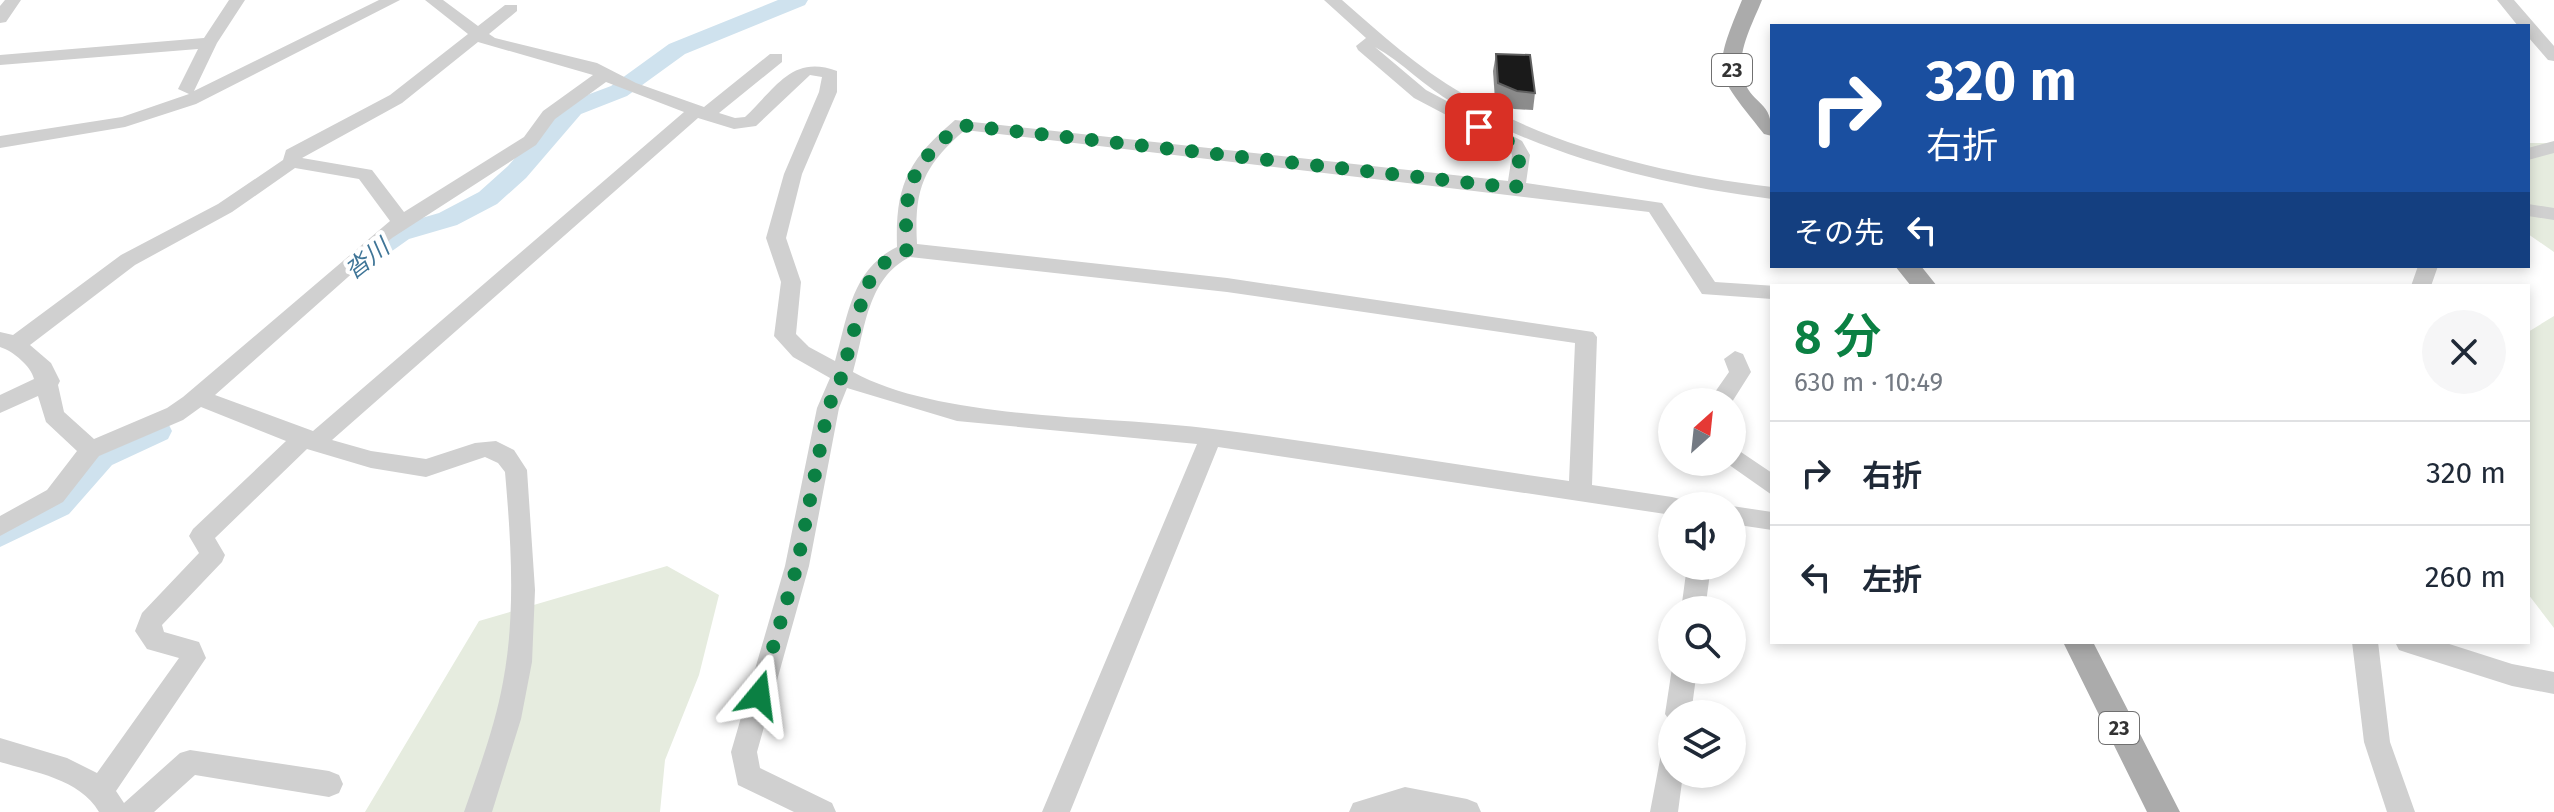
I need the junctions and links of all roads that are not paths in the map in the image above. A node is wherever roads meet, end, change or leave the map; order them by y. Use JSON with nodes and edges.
{"nodes":[{"id":1,"x":13,"y":0,"type":"edge"},
{"id":2,"x":237,"y":0,"type":"edge"},
{"id":3,"x":392,"y":0,"type":"edge"},
{"id":4,"x":433,"y":0,"type":"edge"},
{"id":5,"x":528,"y":0,"type":"edge"},
{"id":6,"x":1332,"y":0,"type":"edge"},
{"id":7,"x":1752,"y":0,"type":"edge"},
{"id":8,"x":2505,"y":0,"type":"edge"},
{"id":9,"x":511,"y":8,"type":"junction"},
{"id":10,"x":0,"y":18,"type":"edge"},
{"id":11,"x":459,"y":20,"type":"junction"},
{"id":12,"x":346,"y":23,"type":"junction"},
{"id":13,"x":2526,"y":24,"type":"edge"},
{"id":14,"x":2530,"y":28,"type":"edge"},
{"id":15,"x":477,"y":33,"type":"junction"},
{"id":16,"x":1377,"y":38,"type":"junction"},
{"id":17,"x":209,"y":43,"type":"junction"},
{"id":18,"x":2554,"y":56,"type":"edge"},
{"id":19,"x":776,"y":58,"type":"dead end"},
{"id":20,"x":0,"y":60,"type":"edge"},
{"id":21,"x":619,"y":81,"type":"junction"},
{"id":22,"x":700,"y":113,"type":"junction"},
{"id":23,"x":1770,"y":127,"type":"edge"},
{"id":24,"x":0,"y":142,"type":"edge"},
{"id":25,"x":2554,"y":147,"type":"edge"},
{"id":26,"x":2530,"y":153,"type":"edge"},
{"id":27,"x":292,"y":162,"type":"junction"},
{"id":28,"x":1516,"y":188,"type":"junction"},
{"id":29,"x":1770,"y":193,"type":"edge"},
{"id":30,"x":2530,"y":210,"type":"edge"},
{"id":31,"x":2554,"y":214,"type":"edge"},
{"id":32,"x":401,"y":222,"type":"junction"},
{"id":33,"x":907,"y":250,"type":"junction"},
{"id":34,"x":1909,"y":268,"type":"edge"},
{"id":35,"x":1923,"y":284,"type":"edge"},
{"id":36,"x":1770,"y":292,"type":"edge"},
{"id":37,"x":8,"y":341,"type":"edge"},
{"id":38,"x":1735,"y":359,"type":"dead end"},
{"id":39,"x":841,"y":378,"type":"junction"},
{"id":40,"x":49,"y":381,"type":"junction"},
{"id":41,"x":1732,"y":388,"type":"edge"},
{"id":42,"x":199,"y":397,"type":"junction"},
{"id":43,"x":0,"y":405,"type":"edge"},
{"id":44,"x":1211,"y":437,"type":"junction"},
{"id":45,"x":310,"y":439,"type":"junction"},
{"id":46,"x":91,"y":450,"type":"junction"},
{"id":47,"x":1746,"y":466,"type":"edge"},
{"id":48,"x":1770,"y":484,"type":"edge"},
{"id":49,"x":1580,"y":492,"type":"junction"},
{"id":50,"x":1658,"y":504,"type":"edge"},
{"id":51,"x":1746,"y":517,"type":"edge"},
{"id":52,"x":1770,"y":521,"type":"edge"},
{"id":53,"x":0,"y":527,"type":"edge"},
{"id":54,"x":2079,"y":644,"type":"edge"},
{"id":55,"x":2365,"y":644,"type":"edge"},
{"id":56,"x":2414,"y":644,"type":"edge"},
{"id":57,"x":2554,"y":683,"type":"edge"},
{"id":58,"x":0,"y":750,"type":"edge"},
{"id":59,"x":329,"y":784,"type":"dead end"},
{"id":60,"x":1668,"y":788,"type":"edge"},
{"id":61,"x":107,"y":801,"type":"edge"},
{"id":62,"x":134,"y":812,"type":"edge"},
{"id":63,"x":478,"y":812,"type":"edge"},
{"id":64,"x":822,"y":812,"type":"edge"},
{"id":65,"x":1056,"y":812,"type":"edge"},
{"id":66,"x":1363,"y":812,"type":"edge"},
{"id":67,"x":1467,"y":812,"type":"edge"},
{"id":68,"x":1664,"y":812,"type":"edge"},
{"id":69,"x":2164,"y":812,"type":"edge"},
{"id":70,"x":2401,"y":812,"type":"edge"}],
"edges":[{"from":1,"to":10,"type":"street"},
{"from":2,"to":17,"type":"street"},
{"from":3,"to":12,"type":"street"},
{"from":4,"to":11,"type":"street"},
{"from":5,"to":9,"type":"street"},
{"from":6,"to":16,"type":"street"},
{"from":7,"to":23,"type":"main road","number":"23"},
{"from":8,"to":13,"type":"street"},
{"from":9,"to":11,"type":"street"},
{"from":9,"to":15,"type":"street"},
{"from":11,"to":15,"type":"street"},
{"from":12,"to":17,"type":"street"},
{"from":12,"to":24,"type":"street"},
{"from":14,"to":18,"type":"street"},
{"from":15,"to":21,"type":"street"},
{"from":15,"to":27,"type":"street"},
{"from":16,"to":28,"type":"street"},
{"from":16,"to":29,"type":"street"},
{"from":17,"to":20,"type":"street"},
{"from":19,"to":22,"type":"street"},
{"from":21,"to":22,"type":"street"},
{"from":21,"to":32,"type":"street"},
{"from":22,"to":39,"type":"street"},
{"from":22,"to":45,"type":"street"},
{"from":25,"to":26,"type":"street"},
{"from":27,"to":32,"type":"street"},
{"from":27,"to":37,"type":"street"},
{"from":28,"to":33,"type":"street"},
{"from":28,"to":36,"type":"street"},
{"from":30,"to":31,"type":"street"},
{"from":32,"to":42,"type":"street"},
{"from":33,"to":39,"type":"street"},
{"from":33,"to":49,"type":"street"},
{"from":34,"to":35,"type":"main road"},
{"from":37,"to":40,"type":"street"},
{"from":38,"to":41,"type":"street"},
{"from":39,"to":44,"type":"street"},
{"from":39,"to":64,"type":"street"},
{"from":40,"to":43,"type":"street"},
{"from":40,"to":46,"type":"street"},
{"from":42,"to":45,"type":"street"},
{"from":42,"to":46,"type":"street"},
{"from":44,"to":49,"type":"street"},
{"from":44,"to":65,"type":"street"},
{"from":45,"to":61,"type":"street"},
{"from":45,"to":63,"type":"street"},
{"from":46,"to":53,"type":"street"},
{"from":47,"to":48,"type":"street"},
{"from":49,"to":50,"type":"street"},
{"from":51,"to":52,"type":"street"},
{"from":54,"to":69,"type":"main road","number":"23"},
{"from":55,"to":70,"type":"street"},
{"from":56,"to":57,"type":"street"},
{"from":58,"to":61,"type":"street"},
{"from":59,"to":62,"type":"street"},
{"from":60,"to":68,"type":"street"},
{"from":66,"to":67,"type":"street"}]}
